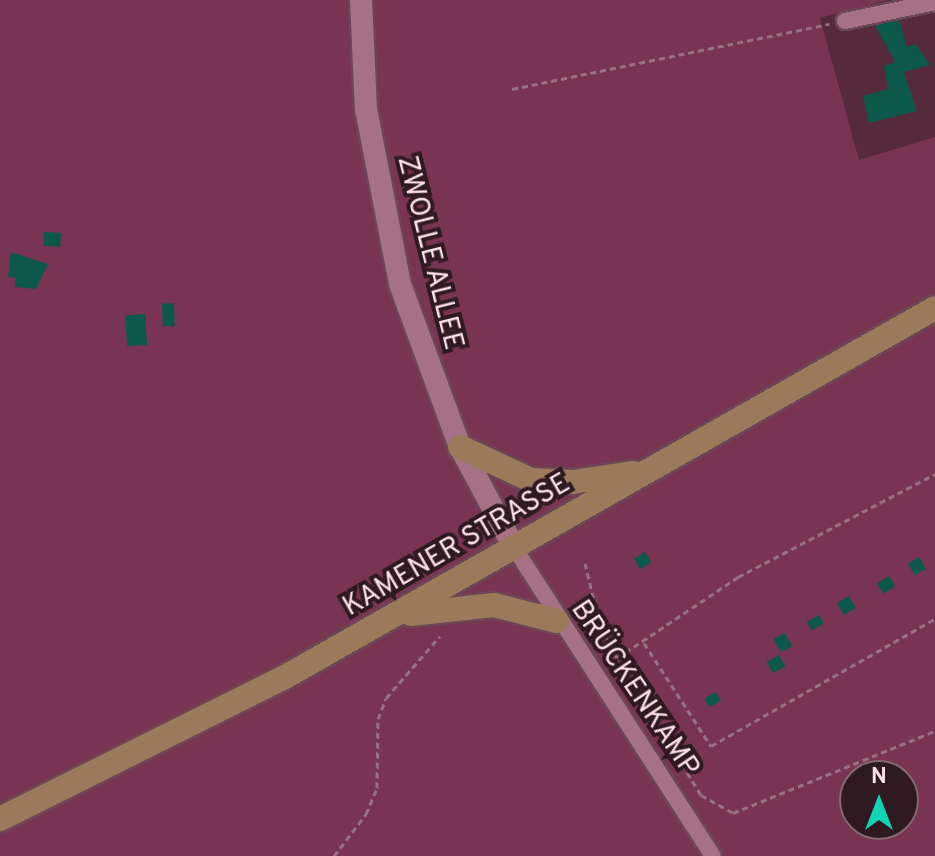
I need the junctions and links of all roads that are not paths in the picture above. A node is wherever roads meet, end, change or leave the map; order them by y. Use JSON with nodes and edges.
{"nodes":[{"id":1,"x":361,"y":0,"type":"edge"},
{"id":2,"x":935,"y":2,"type":"edge"},
{"id":3,"x":845,"y":21,"type":"road end"},
{"id":4,"x":935,"y":308,"type":"edge"},
{"id":5,"x":460,"y":447,"type":"junction"},
{"id":6,"x":647,"y":471,"type":"junction"},
{"id":7,"x":515,"y":549,"type":"junction"},
{"id":8,"x":393,"y":617,"type":"junction"},
{"id":9,"x":557,"y":621,"type":"junction"},
{"id":10,"x":0,"y":819,"type":"edge"},
{"id":11,"x":713,"y":856,"type":"edge"}],
"edges":[{"from":1,"to":5,"type":"street","name":"ZWOLLE ALLEE"},
{"from":2,"to":3,"type":"street"},
{"from":4,"to":6,"type":"main road","name":"KAMENER STRASSE"},
{"from":5,"to":6,"type":"main road"},
{"from":5,"to":7,"type":"street","name":"ZWOLLE ALLEE"},
{"from":6,"to":7,"type":"main road","name":"KAMENER STRASSE"},
{"from":7,"to":8,"type":"main road","name":"KAMENER STRASSE"},
{"from":7,"to":9,"type":"street","name":"BRÜCKENKAMP"},
{"from":8,"to":9,"type":"main road"},
{"from":8,"to":10,"type":"main road","name":"KAMENER STRASSE"},
{"from":9,"to":11,"type":"street","name":"BRÜCKENKAMP"}]}
